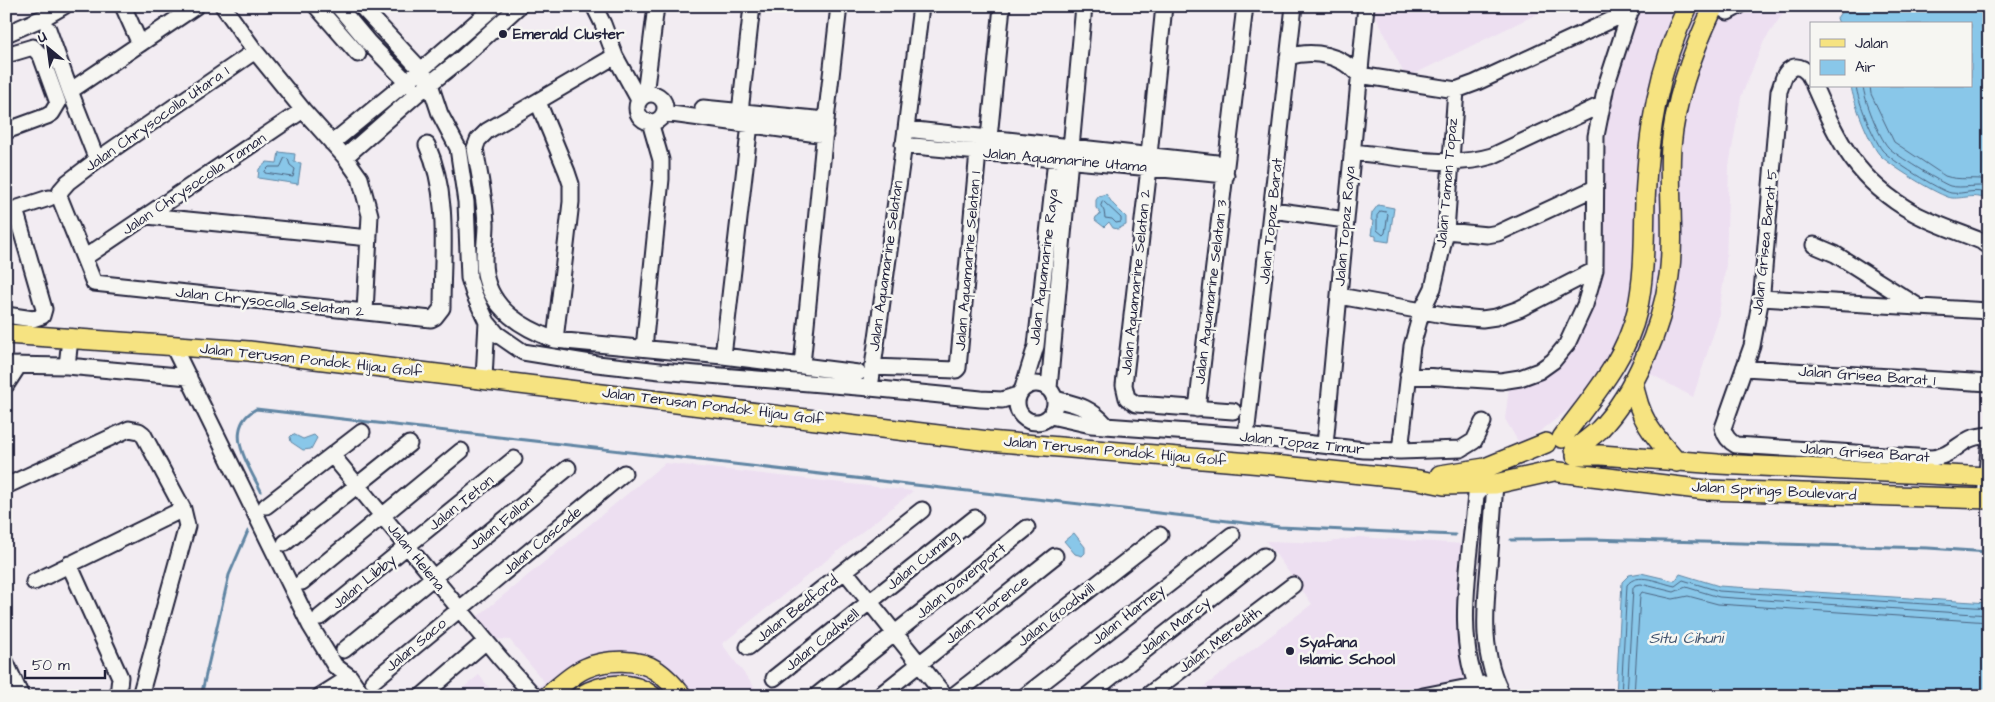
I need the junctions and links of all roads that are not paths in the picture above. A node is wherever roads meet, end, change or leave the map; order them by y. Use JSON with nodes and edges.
{"nodes":[{"id":1,"x":64,"y":6,"type":"edge"},
{"id":2,"x":123,"y":6,"type":"edge"},
{"id":3,"x":196,"y":6,"type":"edge"},
{"id":4,"x":223,"y":6,"type":"edge"},
{"id":5,"x":316,"y":6,"type":"edge"},
{"id":6,"x":338,"y":6,"type":"edge"},
{"id":7,"x":361,"y":6,"type":"edge"},
{"id":8,"x":495,"y":6,"type":"edge"},
{"id":9,"x":519,"y":6,"type":"edge"},
{"id":10,"x":594,"y":6,"type":"edge"},
{"id":11,"x":656,"y":6,"type":"edge"},
{"id":12,"x":752,"y":6,"type":"edge"},
{"id":13,"x":839,"y":6,"type":"edge"},
{"id":14,"x":921,"y":6,"type":"edge"},
{"id":15,"x":1002,"y":6,"type":"edge"},
{"id":16,"x":1084,"y":6,"type":"edge"},
{"id":17,"x":1164,"y":6,"type":"edge"},
{"id":18,"x":1245,"y":6,"type":"edge"},
{"id":19,"x":1294,"y":6,"type":"edge"},
{"id":20,"x":1366,"y":6,"type":"edge"},
{"id":21,"x":1688,"y":6,"type":"edge"},
{"id":22,"x":1714,"y":6,"type":"edge"},
{"id":23,"x":1718,"y":6,"type":"edge"},
{"id":24,"x":1739,"y":6,"type":"edge"},
{"id":25,"x":1632,"y":8,"type":"edge"},
{"id":26,"x":48,"y":29,"type":"dead end"},
{"id":27,"x":7,"y":31,"type":"edge"},
{"id":28,"x":140,"y":44,"type":"junction"},
{"id":29,"x":255,"y":51,"type":"junction"},
{"id":30,"x":358,"y":54,"type":"dead end"},
{"id":31,"x":6,"y":55,"type":"edge"},
{"id":32,"x":615,"y":56,"type":"junction"},
{"id":33,"x":1288,"y":56,"type":"junction"},
{"id":34,"x":421,"y":70,"type":"junction"},
{"id":35,"x":1359,"y":75,"type":"junction"},
{"id":36,"x":1810,"y":76,"type":"edge"},
{"id":37,"x":406,"y":81,"type":"junction"},
{"id":38,"x":430,"y":84,"type":"junction"},
{"id":39,"x":1815,"y":88,"type":"edge"},
{"id":40,"x":1456,"y":90,"type":"junction"},
{"id":41,"x":70,"y":91,"type":"junction"},
{"id":42,"x":418,"y":93,"type":"junction"},
{"id":43,"x":642,"y":98,"type":"junction"},
{"id":44,"x":538,"y":102,"type":"junction"},
{"id":45,"x":1602,"y":104,"type":"junction"},
{"id":46,"x":664,"y":108,"type":"junction"},
{"id":47,"x":303,"y":110,"type":"junction"},
{"id":48,"x":440,"y":114,"type":"junction"},
{"id":49,"x":745,"y":118,"type":"junction"},
{"id":50,"x":650,"y":122,"type":"junction"},
{"id":51,"x":825,"y":127,"type":"junction"},
{"id":52,"x":906,"y":129,"type":"junction"},
{"id":53,"x":6,"y":131,"type":"edge"},
{"id":54,"x":989,"y":138,"type":"junction"},
{"id":55,"x":332,"y":143,"type":"junction"},
{"id":56,"x":427,"y":145,"type":"dead end"},
{"id":57,"x":904,"y":145,"type":"junction"},
{"id":58,"x":978,"y":152,"type":"junction"},
{"id":59,"x":1352,"y":152,"type":"junction"},
{"id":60,"x":1063,"y":153,"type":"junction"},
{"id":61,"x":345,"y":157,"type":"junction"},
{"id":62,"x":97,"y":160,"type":"junction"},
{"id":63,"x":1149,"y":162,"type":"junction"},
{"id":64,"x":1450,"y":162,"type":"junction"},
{"id":65,"x":1226,"y":170,"type":"junction"},
{"id":66,"x":1595,"y":188,"type":"junction"},
{"id":67,"x":55,"y":194,"type":"junction"},
{"id":68,"x":1272,"y":210,"type":"junction"},
{"id":69,"x":11,"y":211,"type":"edge"},
{"id":70,"x":147,"y":216,"type":"junction"},
{"id":71,"x":1346,"y":220,"type":"junction"},
{"id":72,"x":1446,"y":231,"type":"junction"},
{"id":73,"x":368,"y":238,"type":"junction"},
{"id":74,"x":1814,"y":245,"type":"dead end"},
{"id":75,"x":1989,"y":247,"type":"edge"},
{"id":76,"x":84,"y":258,"type":"junction"},
{"id":77,"x":1595,"y":270,"type":"junction"},
{"id":78,"x":1339,"y":296,"type":"junction"},
{"id":79,"x":1761,"y":298,"type":"junction"},
{"id":80,"x":1918,"y":307,"type":"junction"},
{"id":81,"x":1422,"y":310,"type":"junction"},
{"id":82,"x":365,"y":312,"type":"junction"},
{"id":83,"x":1989,"y":312,"type":"edge"},
{"id":84,"x":6,"y":315,"type":"edge"},
{"id":85,"x":487,"y":322,"type":"junction"},
{"id":86,"x":6,"y":334,"type":"edge"},
{"id":87,"x":497,"y":334,"type":"junction"},
{"id":88,"x":70,"y":339,"type":"junction"},
{"id":89,"x":555,"y":340,"type":"junction"},
{"id":90,"x":173,"y":346,"type":"junction"},
{"id":91,"x":644,"y":348,"type":"junction"},
{"id":92,"x":723,"y":356,"type":"junction"},
{"id":93,"x":13,"y":365,"type":"edge"},
{"id":94,"x":802,"y":365,"type":"junction"},
{"id":95,"x":67,"y":366,"type":"junction"},
{"id":96,"x":872,"y":367,"type":"junction"},
{"id":97,"x":1744,"y":368,"type":"junction"},
{"id":98,"x":858,"y":373,"type":"dead end"},
{"id":99,"x":1408,"y":375,"type":"junction"},
{"id":100,"x":188,"y":377,"type":"junction"},
{"id":101,"x":489,"y":379,"type":"junction"},
{"id":102,"x":1633,"y":381,"type":"junction"},
{"id":103,"x":1989,"y":383,"type":"edge"},
{"id":104,"x":6,"y":385,"type":"edge"},
{"id":105,"x":870,"y":388,"type":"junction"},
{"id":106,"x":1052,"y":394,"type":"junction"},
{"id":107,"x":1019,"y":397,"type":"junction"},
{"id":108,"x":1197,"y":409,"type":"junction"},
{"id":109,"x":1233,"y":411,"type":"dead end"},
{"id":110,"x":1051,"y":416,"type":"junction"},
{"id":111,"x":1483,"y":422,"type":"dead end"},
{"id":112,"x":1106,"y":425,"type":"junction"},
{"id":113,"x":362,"y":432,"type":"dead end"},
{"id":114,"x":1989,"y":435,"type":"edge"},
{"id":115,"x":1246,"y":436,"type":"junction"},
{"id":116,"x":1569,"y":442,"type":"junction"},
{"id":117,"x":409,"y":444,"type":"dead end"},
{"id":118,"x":1326,"y":445,"type":"junction"},
{"id":119,"x":1736,"y":445,"type":"joint"},
{"id":120,"x":1989,"y":448,"type":"edge"},
{"id":121,"x":461,"y":451,"type":"dead end"},
{"id":122,"x":1400,"y":451,"type":"junction"},
{"id":123,"x":332,"y":454,"type":"junction"},
{"id":124,"x":1601,"y":455,"type":"junction"},
{"id":125,"x":514,"y":460,"type":"dead end"},
{"id":126,"x":1503,"y":461,"type":"junction"},
{"id":127,"x":1678,"y":462,"type":"junction"},
{"id":128,"x":568,"y":468,"type":"dead end"},
{"id":129,"x":1557,"y":472,"type":"junction"},
{"id":130,"x":624,"y":473,"type":"dead end"},
{"id":131,"x":1594,"y":477,"type":"junction"},
{"id":132,"x":1988,"y":477,"type":"edge"},
{"id":133,"x":1419,"y":480,"type":"junction"},
{"id":134,"x":358,"y":485,"type":"junction"},
{"id":135,"x":1490,"y":485,"type":"junction"},
{"id":136,"x":6,"y":486,"type":"edge"},
{"id":137,"x":1987,"y":499,"type":"edge"},
{"id":138,"x":266,"y":506,"type":"dead end"},
{"id":139,"x":183,"y":509,"type":"junction"},
{"id":140,"x":922,"y":510,"type":"dead end"},
{"id":141,"x":382,"y":516,"type":"junction"},
{"id":142,"x":975,"y":518,"type":"dead end"},
{"id":143,"x":1027,"y":528,"type":"dead end"},
{"id":144,"x":1160,"y":534,"type":"dead end"},
{"id":145,"x":1232,"y":535,"type":"dead end"},
{"id":146,"x":285,"y":543,"type":"dead end"},
{"id":147,"x":408,"y":546,"type":"junction"},
{"id":148,"x":1055,"y":556,"type":"dead end"},
{"id":149,"x":1264,"y":556,"type":"dead end"},
{"id":150,"x":69,"y":564,"type":"junction"},
{"id":151,"x":845,"y":571,"type":"junction"},
{"id":152,"x":434,"y":578,"type":"junction"},
{"id":153,"x":34,"y":582,"type":"dead end"},
{"id":154,"x":302,"y":582,"type":"dead end"},
{"id":155,"x":1293,"y":585,"type":"dead end"},
{"id":156,"x":870,"y":602,"type":"junction"},
{"id":157,"x":460,"y":609,"type":"junction"},
{"id":158,"x":320,"y":617,"type":"dead end"},
{"id":159,"x":895,"y":633,"type":"junction"},
{"id":160,"x":486,"y":641,"type":"junction"},
{"id":161,"x":748,"y":647,"type":"dead end"},
{"id":162,"x":344,"y":650,"type":"dead end"},
{"id":163,"x":6,"y":663,"type":"edge"},
{"id":164,"x":919,"y":664,"type":"junction"},
{"id":165,"x":350,"y":677,"type":"junction"},
{"id":166,"x":774,"y":678,"type":"dead end"},
{"id":167,"x":373,"y":681,"type":"dead end"},
{"id":168,"x":1495,"y":682,"type":"junction"},
{"id":169,"x":1479,"y":691,"type":"edge"},
{"id":170,"x":21,"y":696,"type":"edge"},
{"id":171,"x":118,"y":696,"type":"edge"},
{"id":172,"x":140,"y":696,"type":"edge"},
{"id":173,"x":320,"y":696,"type":"edge"},
{"id":174,"x":363,"y":696,"type":"edge"},
{"id":175,"x":422,"y":696,"type":"edge"},
{"id":176,"x":534,"y":696,"type":"edge"},
{"id":177,"x":548,"y":696,"type":"edge"},
{"id":178,"x":582,"y":696,"type":"edge"},
{"id":179,"x":652,"y":696,"type":"edge"},
{"id":180,"x":682,"y":696,"type":"edge"},
{"id":181,"x":816,"y":696,"type":"edge"},
{"id":182,"x":879,"y":696,"type":"edge"},
{"id":183,"x":945,"y":696,"type":"edge"},
{"id":184,"x":952,"y":696,"type":"edge"},
{"id":185,"x":1024,"y":696,"type":"edge"},
{"id":186,"x":1087,"y":696,"type":"edge"},
{"id":187,"x":1147,"y":696,"type":"edge"},
{"id":188,"x":1423,"y":696,"type":"edge"},
{"id":189,"x":1503,"y":696,"type":"edge"}],
"edges":[{"from":1,"to":27,"type":"street"},
{"from":2,"to":28,"type":"street"},
{"from":3,"to":28,"type":"street"},
{"from":4,"to":29,"type":"street"},
{"from":5,"to":30,"type":"street"},
{"from":6,"to":37,"type":"street"},
{"from":7,"to":34,"type":"street"},
{"from":8,"to":34,"type":"street"},
{"from":9,"to":38,"type":"street"},
{"from":10,"to":32,"type":"street"},
{"from":11,"to":43,"type":"street"},
{"from":12,"to":49,"type":"street"},
{"from":13,"to":51,"type":"street"},
{"from":14,"to":52,"type":"street","name":"Jalan Aquamarine Selatan"},
{"from":15,"to":54,"type":"street"},
{"from":16,"to":60,"type":"street"},
{"from":17,"to":63,"type":"street","name":"Jalan Aquamarine Selatan 2"},
{"from":18,"to":65,"type":"street","name":"Jalan Aquamarine Selatan 3"},
{"from":19,"to":33,"type":"street","name":"Jalan Topaz Barat"},
{"from":20,"to":35,"type":"street","name":"Jalan Topaz Raya"},
{"from":21,"to":116,"type":"main road"},
{"from":22,"to":102,"type":"main road"},
{"from":23,"to":24,"type":"street"},
{"from":25,"to":40,"type":"street"},
{"from":25,"to":45,"type":"street"},
{"from":26,"to":41,"type":"street"},
{"from":28,"to":41,"type":"street"},
{"from":29,"to":47,"type":"street"},
{"from":29,"to":62,"type":"street","name":"Jalan Chrysocolla Utara 1"},
{"from":31,"to":53,"type":"street"},
{"from":32,"to":43,"type":"street"},
{"from":32,"to":44,"type":"street"},
{"from":33,"to":35,"type":"street"},
{"from":33,"to":68,"type":"street","name":"Jalan Topaz Barat"},
{"from":34,"to":37,"type":"street"},
{"from":34,"to":38,"type":"street"},
{"from":35,"to":40,"type":"street"},
{"from":35,"to":59,"type":"street","name":"Jalan Topaz Raya"},
{"from":36,"to":79,"type":"street","name":"Jalan Grisea Barat 5"},
{"from":37,"to":42,"type":"street"},
{"from":37,"to":55,"type":"street"},
{"from":38,"to":42,"type":"street"},
{"from":38,"to":48,"type":"street"},
{"from":39,"to":75,"type":"street"},
{"from":40,"to":64,"type":"street","name":"Jalan Taman Topaz"},
{"from":41,"to":62,"type":"street"},
{"from":42,"to":48,"type":"street"},
{"from":42,"to":61,"type":"street"},
{"from":43,"to":46,"type":"street"},
{"from":43,"to":50,"type":"street"},
{"from":44,"to":89,"type":"street"},
{"from":44,"to":89,"type":"street"},
{"from":45,"to":64,"type":"street"},
{"from":45,"to":66,"type":"street"},
{"from":46,"to":49,"type":"street"},
{"from":46,"to":50,"type":"street"},
{"from":47,"to":55,"type":"street"},
{"from":47,"to":70,"type":"street","name":"Jalan Chrysocolla Taman"},
{"from":48,"to":85,"type":"street"},
{"from":49,"to":51,"type":"street"},
{"from":49,"to":92,"type":"street"},
{"from":50,"to":91,"type":"street"},
{"from":51,"to":94,"type":"street"},
{"from":52,"to":54,"type":"street","name":"Jalan Aquamarine Utama"},
{"from":52,"to":57,"type":"street","name":"Jalan Aquamarine Selatan"},
{"from":54,"to":60,"type":"street","name":"Jalan Aquamarine Utama"},
{"from":55,"to":61,"type":"street"},
{"from":56,"to":82,"type":"street","name":"Jalan Chrysocolla Selatan 2"},
{"from":57,"to":58,"type":"street","name":"Jalan Aquamarine Utama"},
{"from":57,"to":96,"type":"street","name":"Jalan Aquamarine Selatan"},
{"from":58,"to":60,"type":"street","name":"Jalan Aquamarine Utama"},
{"from":58,"to":96,"type":"street","name":"Jalan Aquamarine Selatan 1"},
{"from":59,"to":64,"type":"street"},
{"from":59,"to":71,"type":"street","name":"Jalan Topaz Raya"},
{"from":60,"to":63,"type":"street","name":"Jalan Aquamarine Utama"},
{"from":60,"to":106,"type":"street","name":"Jalan Aquamarine Raya"},
{"from":60,"to":107,"type":"street","name":"Jalan Aquamarine Raya"},
{"from":61,"to":73,"type":"street"},
{"from":62,"to":67,"type":"street","name":"Jalan Chrysocolla Utara 1"},
{"from":63,"to":65,"type":"street","name":"Jalan Aquamarine Utama"},
{"from":63,"to":108,"type":"street","name":"Jalan Aquamarine Selatan 2"},
{"from":64,"to":72,"type":"street","name":"Jalan Taman Topaz"},
{"from":65,"to":108,"type":"street","name":"Jalan Aquamarine Selatan 3"},
{"from":66,"to":72,"type":"street"},
{"from":66,"to":77,"type":"street"},
{"from":67,"to":69,"type":"street"},
{"from":67,"to":76,"type":"street"},
{"from":68,"to":71,"type":"street"},
{"from":68,"to":115,"type":"street","name":"Jalan Topaz Barat"},
{"from":69,"to":84,"type":"street"},
{"from":70,"to":73,"type":"street"},
{"from":70,"to":76,"type":"street","name":"Jalan Chrysocolla Taman"},
{"from":71,"to":78,"type":"street","name":"Jalan Topaz Raya"},
{"from":72,"to":81,"type":"street","name":"Jalan Taman Topaz"},
{"from":73,"to":82,"type":"street"},
{"from":74,"to":80,"type":"street"},
{"from":76,"to":82,"type":"street","name":"Jalan Chrysocolla Selatan 2"},
{"from":77,"to":81,"type":"street"},
{"from":77,"to":99,"type":"street"},
{"from":78,"to":81,"type":"street"},
{"from":78,"to":118,"type":"street","name":"Jalan Topaz Raya"},
{"from":79,"to":80,"type":"street"},
{"from":79,"to":97,"type":"street","name":"Jalan Grisea Barat 5"},
{"from":80,"to":83,"type":"street"},
{"from":81,"to":99,"type":"street","name":"Jalan Taman Topaz"},
{"from":85,"to":87,"type":"street"},
{"from":85,"to":101,"type":"street"},
{"from":86,"to":88,"type":"main road","name":"Jalan Terusan Pondok Hijau Golf"},
{"from":87,"to":101,"type":"street"},
{"from":87,"to":105,"type":"street"},
{"from":88,"to":90,"type":"main road","name":"Jalan Terusan Pondok Hijau Golf"},
{"from":88,"to":95,"type":"street"},
{"from":89,"to":91,"type":"street"},
{"from":90,"to":100,"type":"street"},
{"from":90,"to":101,"type":"main road","name":"Jalan Terusan Pondok Hijau Golf"},
{"from":91,"to":92,"type":"street"},
{"from":92,"to":94,"type":"street"},
{"from":93,"to":95,"type":"street"},
{"from":93,"to":104,"type":"street"},
{"from":94,"to":98,"type":"street"},
{"from":95,"to":100,"type":"street"},
{"from":96,"to":105,"type":"street","name":"Jalan Aquamarine Selatan"},
{"from":97,"to":103,"type":"street","name":"Jalan Grisea Barat 1"},
{"from":97,"to":119,"type":"street","name":"Jalan Grisea Barat 5"},
{"from":99,"to":122,"type":"street","name":"Jalan Taman Topaz"},
{"from":100,"to":165,"type":"street"},
{"from":101,"to":133,"type":"main road","name":"Jalan Terusan Pondok Hijau Golf"},
{"from":102,"to":116,"type":"main road"},
{"from":102,"to":127,"type":"main road"},
{"from":105,"to":107,"type":"street"},
{"from":106,"to":107,"type":"street"},
{"from":106,"to":110,"type":"street"},
{"from":106,"to":112,"type":"street"},
{"from":107,"to":110,"type":"street"},
{"from":108,"to":109,"type":"street"},
{"from":110,"to":112,"type":"street","name":"Jalan Topaz Timur"},
{"from":111,"to":122,"type":"street","name":"Jalan Topaz Timur"},
{"from":112,"to":115,"type":"street","name":"Jalan Topaz Timur"},
{"from":113,"to":123,"type":"street"},
{"from":114,"to":119,"type":"street","name":"Jalan Grisea Barat"},
{"from":115,"to":118,"type":"street","name":"Jalan Topaz Timur"},
{"from":116,"to":124,"type":"main road","name":"Jalan Springs Boulevard"},
{"from":116,"to":126,"type":"main road","name":"Jalan Terusan Pondok Hijau Golf"},
{"from":116,"to":129,"type":"main road"},
{"from":116,"to":129,"type":"main road"},
{"from":117,"to":134,"type":"street"},
{"from":118,"to":122,"type":"street","name":"Jalan Topaz Timur"},
{"from":120,"to":132,"type":"street"},
{"from":121,"to":141,"type":"street"},
{"from":123,"to":134,"type":"street","name":"Jalan Helena"},
{"from":123,"to":138,"type":"street"},
{"from":124,"to":127,"type":"main road","name":"Jalan Springs Boulevard"},
{"from":124,"to":131,"type":"main road"},
{"from":125,"to":147,"type":"street","name":"Jalan Teton"},
{"from":126,"to":133,"type":"main road","name":"Jalan Terusan Pondok Hijau Golf"},
{"from":126,"to":135,"type":"main road"},
{"from":127,"to":132,"type":"main road","name":"Jalan Springs Boulevard"},
{"from":128,"to":152,"type":"street","name":"Jalan Fallon"},
{"from":129,"to":131,"type":"main road","name":"Jalan Springs Boulevard"},
{"from":129,"to":135,"type":"main road","name":"Jalan Terusan Pondok Hijau Golf"},
{"from":130,"to":157,"type":"street","name":"Jalan Cascade"},
{"from":131,"to":137,"type":"main road","name":"Jalan Springs Boulevard"},
{"from":132,"to":137,"type":"street"},
{"from":133,"to":135,"type":"main road","name":"Jalan Terusan Pondok Hijau Golf"},
{"from":134,"to":141,"type":"street","name":"Jalan Helena"},
{"from":134,"to":146,"type":"street"},
{"from":135,"to":168,"type":"street"},
{"from":135,"to":169,"type":"street"},
{"from":136,"to":139,"type":"street"},
{"from":139,"to":150,"type":"street"},
{"from":139,"to":172,"type":"street"},
{"from":140,"to":151,"type":"street","name":"Jalan Bedford"},
{"from":141,"to":147,"type":"street","name":"Jalan Helena"},
{"from":141,"to":154,"type":"street"},
{"from":142,"to":156,"type":"street","name":"Jalan Cuming"},
{"from":143,"to":159,"type":"street","name":"Jalan Davenport"},
{"from":144,"to":184,"type":"street","name":"Jalan Goodwill"},
{"from":145,"to":185,"type":"street","name":"Jalan Harney"},
{"from":147,"to":152,"type":"street","name":"Jalan Helena"},
{"from":147,"to":158,"type":"street","name":"Jalan Libby"},
{"from":148,"to":164,"type":"street","name":"Jalan Florence"},
{"from":149,"to":186,"type":"street","name":"Jalan Marcy"},
{"from":150,"to":153,"type":"street"},
{"from":150,"to":171,"type":"street"},
{"from":151,"to":156,"type":"street"},
{"from":151,"to":161,"type":"street","name":"Jalan Bedford"},
{"from":152,"to":157,"type":"street","name":"Jalan Helena"},
{"from":152,"to":162,"type":"street","name":"Jalan Fallon"},
{"from":155,"to":187,"type":"street","name":"Jalan Meredith"},
{"from":156,"to":159,"type":"street"},
{"from":156,"to":166,"type":"street","name":"Jalan Cadwell"},
{"from":157,"to":160,"type":"street","name":"Jalan Helena"},
{"from":157,"to":167,"type":"street","name":"Jalan Saco"},
{"from":159,"to":164,"type":"street"},
{"from":159,"to":181,"type":"street","name":"Jalan Davenport"},
{"from":160,"to":175,"type":"street"},
{"from":160,"to":176,"type":"street","name":"Jalan Helena"},
{"from":163,"to":170,"type":"street"},
{"from":164,"to":182,"type":"street","name":"Jalan Florence"},
{"from":164,"to":183,"type":"street"},
{"from":165,"to":173,"type":"street"},
{"from":165,"to":174,"type":"street"},
{"from":168,"to":169,"type":"street"},
{"from":168,"to":189,"type":"street"},
{"from":169,"to":188,"type":"street"},
{"from":177,"to":180,"type":"main road"},
{"from":178,"to":179,"type":"main road"}]}
